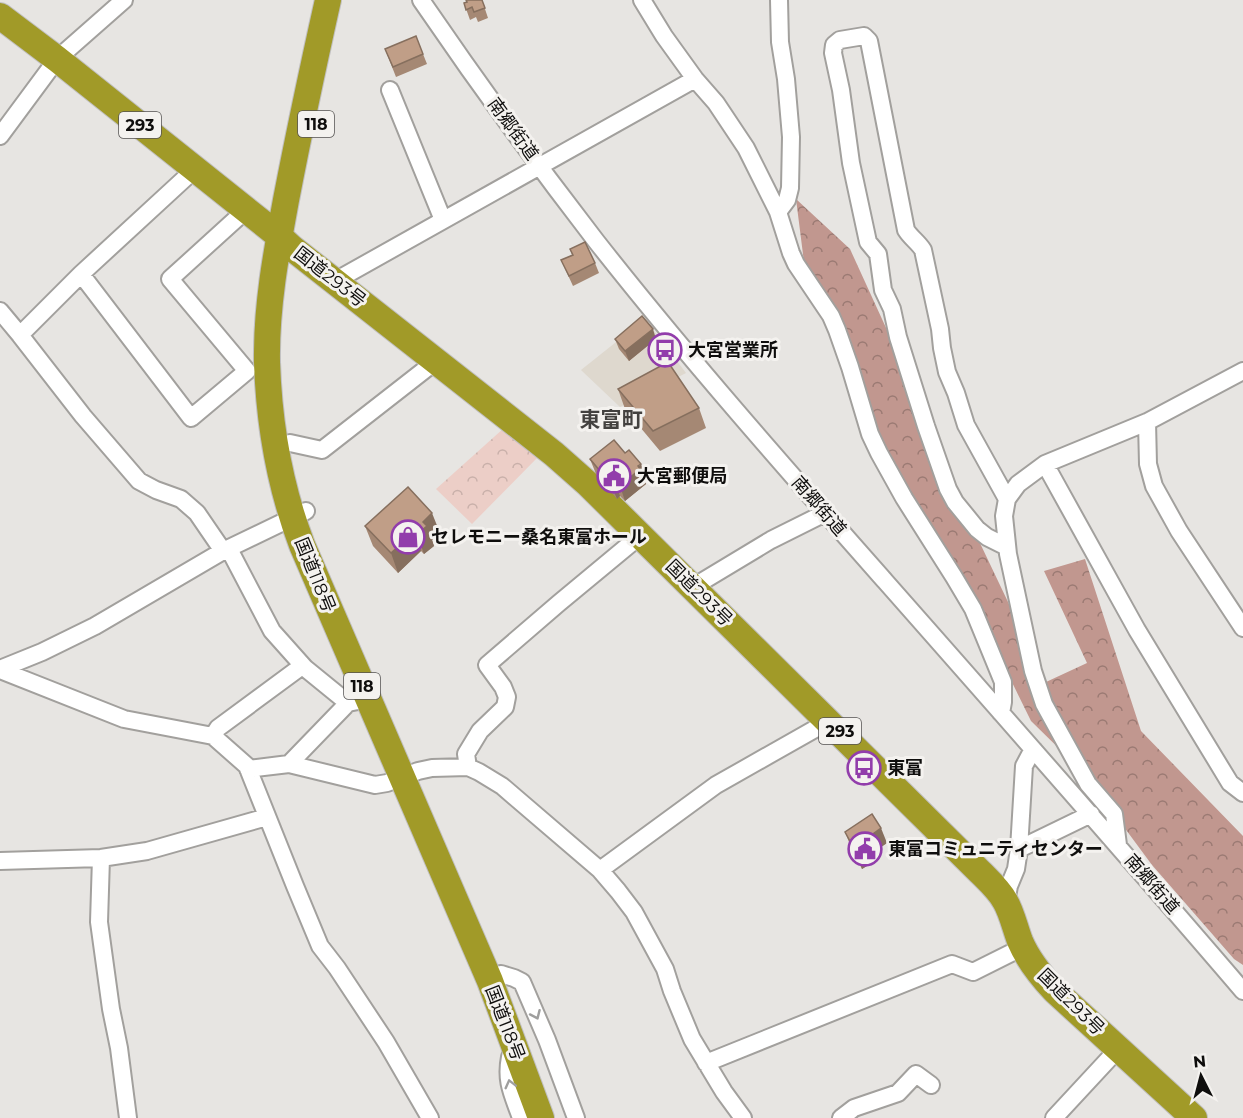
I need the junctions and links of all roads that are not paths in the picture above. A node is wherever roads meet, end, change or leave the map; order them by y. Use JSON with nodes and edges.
{"nodes":[{"id":1,"x":124,"y":0,"type":"edge"},
{"id":2,"x":328,"y":0,"type":"edge"},
{"id":3,"x":339,"y":0,"type":"edge"},
{"id":4,"x":421,"y":0,"type":"edge"},
{"id":5,"x":642,"y":0,"type":"edge"},
{"id":6,"x":778,"y":0,"type":"edge"},
{"id":7,"x":0,"y":16,"type":"edge"},
{"id":8,"x":57,"y":60,"type":"junction"},
{"id":9,"x":695,"y":79,"type":"junction"},
{"id":10,"x":390,"y":90,"type":"dead end"},
{"id":11,"x":0,"y":136,"type":"edge"},
{"id":12,"x":540,"y":166,"type":"junction"},
{"id":13,"x":195,"y":169,"type":"junction"},
{"id":14,"x":246,"y":210,"type":"junction"},
{"id":15,"x":778,"y":212,"type":"junction"},
{"id":16,"x":444,"y":220,"type":"junction"},
{"id":17,"x":286,"y":242,"type":"junction"},
{"id":18,"x":81,"y":274,"type":"junction"},
{"id":19,"x":335,"y":281,"type":"junction"},
{"id":20,"x":0,"y":311,"type":"edge"},
{"id":21,"x":20,"y":335,"type":"junction"},
{"id":22,"x":436,"y":361,"type":"junction"},
{"id":23,"x":1243,"y":371,"type":"edge"},
{"id":24,"x":1147,"y":422,"type":"junction"},
{"id":25,"x":290,"y":443,"type":"junction"},
{"id":26,"x":1045,"y":464,"type":"junction"},
{"id":27,"x":1007,"y":499,"type":"junction"},
{"id":28,"x":825,"y":513,"type":"junction"},
{"id":29,"x":299,"y":515,"type":"junction"},
{"id":30,"x":641,"y":535,"type":"junction"},
{"id":31,"x":1007,"y":547,"type":"junction"},
{"id":32,"x":226,"y":550,"type":"junction"},
{"id":33,"x":693,"y":587,"type":"junction"},
{"id":34,"x":1243,"y":628,"type":"edge"},
{"id":35,"x":302,"y":666,"type":"junction"},
{"id":36,"x":0,"y":669,"type":"edge"},
{"id":37,"x":358,"y":701,"type":"junction"},
{"id":38,"x":1001,"y":713,"type":"junction"},
{"id":39,"x":829,"y":721,"type":"junction"},
{"id":40,"x":213,"y":736,"type":"junction"},
{"id":41,"x":1033,"y":749,"type":"junction"},
{"id":42,"x":290,"y":764,"type":"junction"},
{"id":43,"x":468,"y":767,"type":"junction"},
{"id":44,"x":248,"y":769,"type":"junction"},
{"id":45,"x":410,"y":774,"type":"junction"},
{"id":46,"x":1243,"y":793,"type":"edge"},
{"id":47,"x":1091,"y":814,"type":"junction"},
{"id":48,"x":267,"y":817,"type":"junction"},
{"id":49,"x":1118,"y":846,"type":"junction"},
{"id":50,"x":1019,"y":849,"type":"junction"},
{"id":51,"x":101,"y":858,"type":"junction"},
{"id":52,"x":0,"y":861,"type":"edge"},
{"id":53,"x":600,"y":870,"type":"junction"},
{"id":54,"x":1006,"y":902,"type":"junction"},
{"id":55,"x":1023,"y":947,"type":"junction"},
{"id":56,"x":501,"y":974,"type":"junction"},
{"id":57,"x":1243,"y":991,"type":"edge"},
{"id":58,"x":1118,"y":1049,"type":"junction"},
{"id":59,"x":516,"y":1052,"type":"junction"},
{"id":60,"x":706,"y":1063,"type":"junction"},
{"id":61,"x":931,"y":1084,"type":"dead end"},
{"id":62,"x":128,"y":1118,"type":"edge"},
{"id":63,"x":430,"y":1118,"type":"edge"},
{"id":64,"x":521,"y":1118,"type":"edge"},
{"id":65,"x":541,"y":1118,"type":"edge"},
{"id":66,"x":557,"y":1118,"type":"edge"},
{"id":67,"x":576,"y":1118,"type":"edge"},
{"id":68,"x":743,"y":1118,"type":"edge"},
{"id":69,"x":841,"y":1118,"type":"edge"},
{"id":70,"x":1054,"y":1118,"type":"edge"},
{"id":71,"x":1194,"y":1118,"type":"edge"}],
"edges":[{"from":1,"to":8,"type":"street"},
{"from":2,"to":17,"type":"highway","name":"国道118号","number":"118"},
{"from":3,"to":17,"type":"highway","name":"国道118号","number":"118"},
{"from":4,"to":12,"type":"street","name":"南郷街道"},
{"from":5,"to":9,"type":"street"},
{"from":6,"to":15,"type":"street"},
{"from":7,"to":8,"type":"highway","name":"国道293号","number":"293"},
{"from":8,"to":11,"type":"street"},
{"from":8,"to":13,"type":"highway","name":"国道293号","number":"293"},
{"from":9,"to":12,"type":"street"},
{"from":9,"to":15,"type":"street"},
{"from":10,"to":16,"type":"street"},
{"from":12,"to":16,"type":"street"},
{"from":12,"to":28,"type":"street","name":"南郷街道"},
{"from":13,"to":14,"type":"highway","name":"国道293号","number":"293"},
{"from":13,"to":18,"type":"street"},
{"from":14,"to":17,"type":"highway","name":"国道293号","number":"293"},
{"from":14,"to":18,"type":"street"},
{"from":15,"to":38,"type":"street"},
{"from":16,"to":19,"type":"street"},
{"from":17,"to":19,"type":"highway","name":"国道293号","number":"293"},
{"from":17,"to":25,"type":"highway","name":"国道118号","number":"118"},
{"from":17,"to":29,"type":"highway","name":"国道118号","number":"118"},
{"from":18,"to":21,"type":"street"},
{"from":19,"to":22,"type":"highway","name":"国道293号","number":"293"},
{"from":20,"to":21,"type":"street"},
{"from":21,"to":32,"type":"street"},
{"from":22,"to":25,"type":"street"},
{"from":22,"to":30,"type":"highway","name":"国道293号","number":"293"},
{"from":23,"to":24,"type":"street"},
{"from":24,"to":26,"type":"street"},
{"from":24,"to":34,"type":"street"},
{"from":25,"to":29,"type":"highway","name":"国道118号","number":"118"},
{"from":26,"to":27,"type":"street"},
{"from":26,"to":46,"type":"street"},
{"from":27,"to":31,"type":"street"},
{"from":27,"to":31,"type":"street"},
{"from":28,"to":33,"type":"street"},
{"from":28,"to":38,"type":"street","name":"南郷街道"},
{"from":29,"to":32,"type":"street"},
{"from":29,"to":37,"type":"highway","name":"国道118号","number":"118"},
{"from":29,"to":45,"type":"highway","name":"国道118号","number":"118"},
{"from":30,"to":33,"type":"highway","name":"国道293号","number":"293"},
{"from":30,"to":43,"type":"street"},
{"from":31,"to":49,"type":"street"},
{"from":32,"to":35,"type":"street"},
{"from":32,"to":36,"type":"street"},
{"from":33,"to":39,"type":"highway","name":"国道293号","number":"293"},
{"from":35,"to":37,"type":"street"},
{"from":35,"to":40,"type":"street"},
{"from":36,"to":40,"type":"street"},
{"from":37,"to":42,"type":"street"},
{"from":37,"to":45,"type":"highway","name":"国道118号","number":"118"},
{"from":38,"to":41,"type":"street","name":"南郷街道"},
{"from":39,"to":53,"type":"street"},
{"from":39,"to":54,"type":"highway","name":"国道293号","number":"293"},
{"from":40,"to":44,"type":"street"},
{"from":41,"to":47,"type":"street","name":"南郷街道"},
{"from":41,"to":50,"type":"street"},
{"from":42,"to":44,"type":"street"},
{"from":42,"to":45,"type":"street"},
{"from":43,"to":45,"type":"street"},
{"from":43,"to":53,"type":"street"},
{"from":44,"to":48,"type":"street"},
{"from":45,"to":56,"type":"highway","name":"国道118号","number":"118"},
{"from":45,"to":59,"type":"highway","name":"国道118号","number":"118"},
{"from":47,"to":49,"type":"street","name":"南郷街道"},
{"from":47,"to":50,"type":"street"},
{"from":48,"to":51,"type":"street"},
{"from":48,"to":63,"type":"street"},
{"from":49,"to":57,"type":"street","name":"南郷街道"},
{"from":50,"to":54,"type":"street"},
{"from":51,"to":52,"type":"street"},
{"from":51,"to":62,"type":"street"},
{"from":53,"to":60,"type":"street"},
{"from":54,"to":55,"type":"highway","name":"国道293号","number":"293"},
{"from":55,"to":58,"type":"highway","name":"国道293号","number":"293"},
{"from":55,"to":60,"type":"street"},
{"from":56,"to":66,"type":"highway","name":"国道118号","number":"118"},
{"from":56,"to":67,"type":"street","one_way":true},
{"from":58,"to":70,"type":"street"},
{"from":58,"to":71,"type":"highway","name":"国道293号","number":"293"},
{"from":64,"to":59,"type":"street","one_way":true},
{"from":59,"to":65,"type":"highway","name":"国道118号","number":"118"},
{"from":60,"to":68,"type":"street"},
{"from":61,"to":69,"type":"street"}]}
